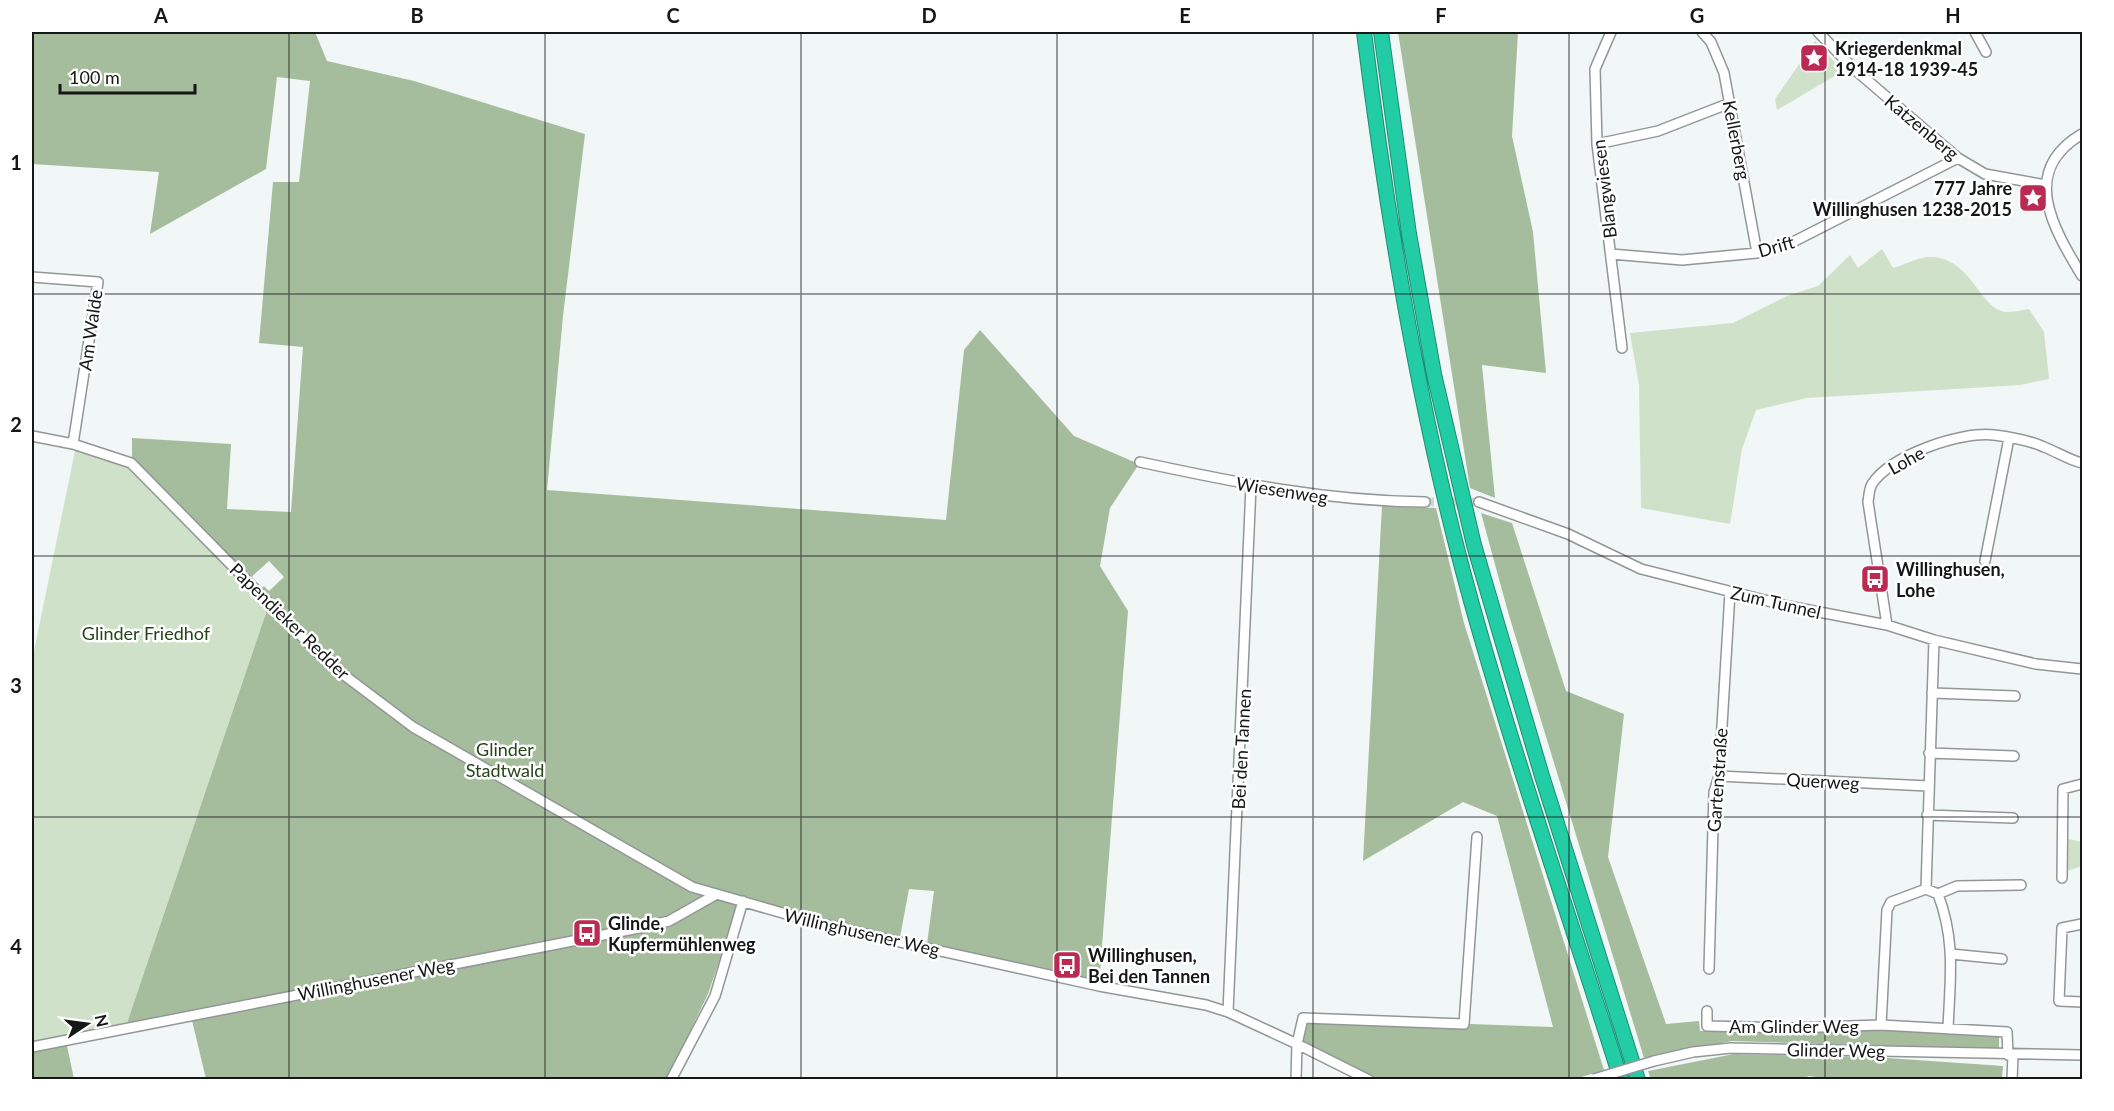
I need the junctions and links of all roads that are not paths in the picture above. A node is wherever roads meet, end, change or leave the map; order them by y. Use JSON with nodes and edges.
{"nodes":[{"id":1,"x":1364,"y":32,"type":"edge"},
{"id":2,"x":1381,"y":32,"type":"edge"},
{"id":3,"x":1611,"y":32,"type":"edge"},
{"id":4,"x":1702,"y":32,"type":"edge"},
{"id":5,"x":1818,"y":32,"type":"edge"},
{"id":6,"x":1975,"y":32,"type":"edge"},
{"id":7,"x":1986,"y":52,"type":"dead end"},
{"id":8,"x":1730,"y":104,"type":"junction"},
{"id":9,"x":2082,"y":134,"type":"edge"},
{"id":10,"x":1597,"y":144,"type":"junction"},
{"id":11,"x":1958,"y":158,"type":"junction"},
{"id":12,"x":2046,"y":185,"type":"junction"},
{"id":13,"x":1757,"y":253,"type":"junction"},
{"id":14,"x":1611,"y":254,"type":"junction"},
{"id":15,"x":2082,"y":276,"type":"edge"},
{"id":16,"x":32,"y":277,"type":"edge"},
{"id":17,"x":1622,"y":348,"type":"dead end"},
{"id":18,"x":32,"y":436,"type":"edge"},
{"id":19,"x":2009,"y":438,"type":"junction"},
{"id":20,"x":73,"y":444,"type":"junction"},
{"id":21,"x":1140,"y":462,"type":"dead end"},
{"id":22,"x":2082,"y":463,"type":"edge"},
{"id":23,"x":1251,"y":486,"type":"junction"},
{"id":24,"x":1425,"y":502,"type":"tunnel mouth"},
{"id":25,"x":1479,"y":502,"type":"tunnel mouth"},
{"id":26,"x":1985,"y":561,"type":"dead end"},
{"id":27,"x":1730,"y":592,"type":"junction"},
{"id":28,"x":1887,"y":625,"type":"junction"},
{"id":29,"x":1934,"y":640,"type":"junction"},
{"id":30,"x":2082,"y":669,"type":"edge"},
{"id":31,"x":1932,"y":693,"type":"junction"},
{"id":32,"x":2014,"y":696,"type":"dead end"},
{"id":33,"x":1929,"y":753,"type":"junction"},
{"id":34,"x":2014,"y":756,"type":"dead end"},
{"id":35,"x":1719,"y":776,"type":"junction"},
{"id":36,"x":2082,"y":784,"type":"edge"},
{"id":37,"x":1928,"y":786,"type":"junction"},
{"id":38,"x":1927,"y":815,"type":"junction"},
{"id":39,"x":2013,"y":818,"type":"dead end"},
{"id":40,"x":1477,"y":837,"type":"dead end"},
{"id":41,"x":2062,"y":878,"type":"dead end"},
{"id":42,"x":2021,"y":885,"type":"dead end"},
{"id":43,"x":1926,"y":889,"type":"junction"},
{"id":44,"x":1938,"y":894,"type":"junction"},
{"id":45,"x":715,"y":895,"type":"junction"},
{"id":46,"x":743,"y":901,"type":"junction"},
{"id":47,"x":2082,"y":924,"type":"edge"},
{"id":48,"x":1951,"y":954,"type":"junction"},
{"id":49,"x":2002,"y":959,"type":"dead end"},
{"id":50,"x":1709,"y":969,"type":"dead end"},
{"id":51,"x":2082,"y":1002,"type":"edge"},
{"id":52,"x":1707,"y":1011,"type":"dead end"},
{"id":53,"x":1228,"y":1012,"type":"junction"},
{"id":54,"x":1881,"y":1025,"type":"junction"},
{"id":55,"x":1948,"y":1029,"type":"junction"},
{"id":56,"x":1298,"y":1044,"type":"junction"},
{"id":57,"x":32,"y":1047,"type":"edge"},
{"id":58,"x":2011,"y":1055,"type":"junction"},
{"id":59,"x":2082,"y":1055,"type":"edge"},
{"id":60,"x":1592,"y":1079,"type":"edge"},
{"id":61,"x":671,"y":1080,"type":"edge"},
{"id":62,"x":1296,"y":1080,"type":"edge"},
{"id":63,"x":1369,"y":1080,"type":"edge"},
{"id":64,"x":1621,"y":1080,"type":"edge"},
{"id":65,"x":1638,"y":1080,"type":"edge"},
{"id":66,"x":2012,"y":1080,"type":"edge"}],
"edges":[{"from":1,"to":64,"type":"highway"},
{"from":2,"to":65,"type":"highway"},
{"from":3,"to":10,"type":"street","name":"Blangwiesen"},
{"from":4,"to":8,"type":"street","name":"Kellerberg"},
{"from":5,"to":11,"type":"street","name":"Katzenberg"},
{"from":6,"to":7,"type":"street"},
{"from":8,"to":10,"type":"street"},
{"from":8,"to":13,"type":"street","name":"Kellerberg"},
{"from":9,"to":12,"type":"street"},
{"from":10,"to":14,"type":"street","name":"Blangwiesen"},
{"from":11,"to":12,"type":"street","name":"Katzenberg"},
{"from":11,"to":13,"type":"street","name":"Drift"},
{"from":12,"to":15,"type":"street"},
{"from":13,"to":14,"type":"street","name":"Drift"},
{"from":14,"to":17,"type":"street","name":"Blangwiesen"},
{"from":16,"to":20,"type":"street","name":"Am Walde"},
{"from":18,"to":20,"type":"street","name":"Papendieker Redder"},
{"from":19,"to":22,"type":"street","name":"Lohe"},
{"from":19,"to":26,"type":"street"},
{"from":19,"to":28,"type":"street","name":"Lohe"},
{"from":20,"to":45,"type":"street","name":"Papendieker Redder"},
{"from":21,"to":23,"type":"street","name":"Wiesenweg"},
{"from":23,"to":24,"type":"street","name":"Wiesenweg"},
{"from":23,"to":53,"type":"street","name":"Bei den Tannen"},
{"from":25,"to":27,"type":"street","name":"Zum Tunnel"},
{"from":27,"to":28,"type":"street","name":"Zum Tunnel"},
{"from":27,"to":35,"type":"street","name":"Gartenstraße"},
{"from":28,"to":29,"type":"street","name":"Zum Tunnel"},
{"from":29,"to":30,"type":"street","name":"Zum Tunnel"},
{"from":29,"to":31,"type":"street"},
{"from":31,"to":32,"type":"street"},
{"from":31,"to":33,"type":"street"},
{"from":33,"to":34,"type":"street"},
{"from":33,"to":37,"type":"street"},
{"from":35,"to":37,"type":"street","name":"Querweg"},
{"from":35,"to":50,"type":"street","name":"Gartenstraße"},
{"from":36,"to":41,"type":"street"},
{"from":37,"to":38,"type":"street"},
{"from":38,"to":39,"type":"street"},
{"from":38,"to":43,"type":"street"},
{"from":40,"to":56,"type":"street"},
{"from":42,"to":44,"type":"street"},
{"from":43,"to":44,"type":"street"},
{"from":43,"to":54,"type":"street","name":"Am Glinder Weg"},
{"from":44,"to":48,"type":"street"},
{"from":45,"to":46,"type":"street","name":"Willinghusener Weg"},
{"from":45,"to":57,"type":"street","name":"Willinghusener Weg"},
{"from":46,"to":53,"type":"street","name":"Willinghusener Weg"},
{"from":46,"to":61,"type":"street"},
{"from":47,"to":51,"type":"street"},
{"from":48,"to":49,"type":"street"},
{"from":48,"to":55,"type":"street"},
{"from":52,"to":54,"type":"street","name":"Am Glinder Weg"},
{"from":53,"to":56,"type":"street","name":"Willinghusener Weg"},
{"from":54,"to":55,"type":"street","name":"Am Glinder Weg"},
{"from":55,"to":58,"type":"street","name":"Am Glinder Weg"},
{"from":56,"to":62,"type":"street"},
{"from":56,"to":63,"type":"street","name":"Willinghusener Weg"},
{"from":58,"to":59,"type":"street","name":"Glinder Weg"},
{"from":58,"to":60,"type":"street","name":"Glinder Weg","bridge":true},
{"from":58,"to":66,"type":"street"}]}
